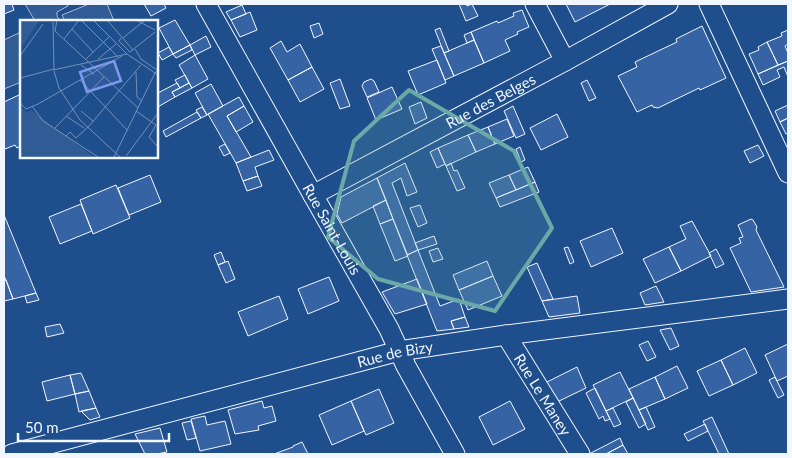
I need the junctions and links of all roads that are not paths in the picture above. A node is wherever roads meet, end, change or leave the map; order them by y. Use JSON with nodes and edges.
{"nodes":[{"id":1,"x":206,"y":4,"type":"edge"},
{"id":2,"x":535,"y":4,"type":"edge"},
{"id":3,"x":668,"y":4,"type":"edge"},
{"id":4,"x":709,"y":4,"type":"edge"},
{"id":5,"x":565,"y":61,"type":"junction"},
{"id":6,"x":788,"y":172,"type":"edge"},
{"id":7,"x":312,"y":196,"type":"junction"},
{"id":8,"x":788,"y":299,"type":"edge"},
{"id":9,"x":506,"y":335,"type":"junction"},
{"id":10,"x":399,"y":351,"type":"junction"},
{"id":11,"x":12,"y":454,"type":"edge"},
{"id":12,"x":455,"y":454,"type":"edge"},
{"id":13,"x":580,"y":454,"type":"edge"}],
"edges":[{"from":1,"to":7,"type":"street","name":"Rue Saint-Louis"},
{"from":2,"to":5,"type":"street"},
{"from":3,"to":5,"type":"street","name":"Rue des Belges"},
{"from":4,"to":6,"type":"street"},
{"from":5,"to":7,"type":"street","name":"Rue des Belges"},
{"from":7,"to":10,"type":"street","name":"Rue Saint-Louis"},
{"from":8,"to":9,"type":"street","name":"Rue de Bizy"},
{"from":9,"to":10,"type":"street","name":"Rue de Bizy"},
{"from":9,"to":13,"type":"street","name":"Rue Le Maney"},
{"from":10,"to":11,"type":"street","name":"Rue de Bizy"},
{"from":10,"to":12,"type":"street","name":"Rue Saint-Louis"}]}
